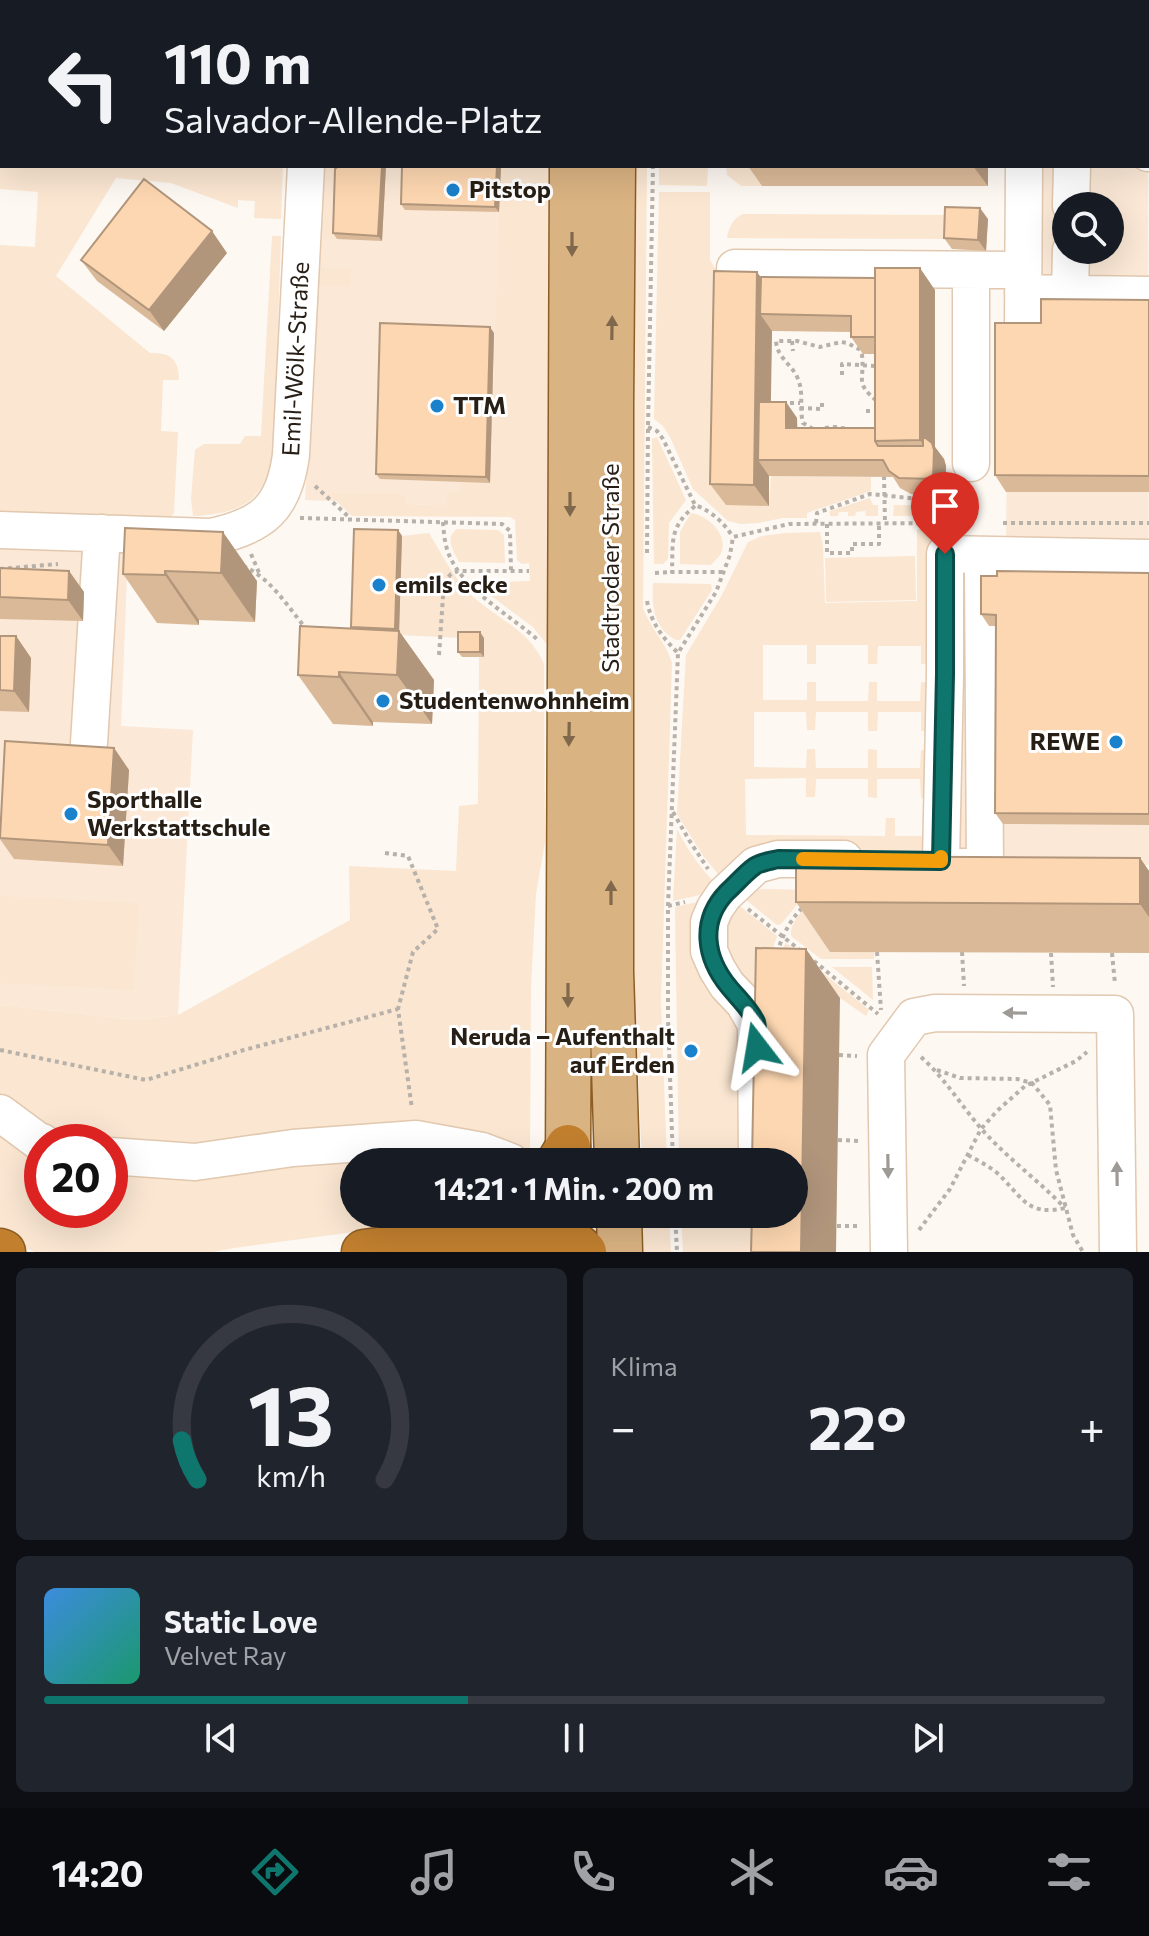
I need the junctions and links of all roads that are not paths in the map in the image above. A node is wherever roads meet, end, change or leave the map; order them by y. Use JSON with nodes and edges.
{"nodes":[{"id":1,"x":306,"y":168,"type":"edge"},
{"id":2,"x":572,"y":168,"type":"edge"},
{"id":3,"x":613,"y":168,"type":"edge"},
{"id":4,"x":1024,"y":168,"type":"edge"},
{"id":5,"x":1072,"y":168,"type":"edge"},
{"id":6,"x":1071,"y":192,"type":"edge"},
{"id":7,"x":1071,"y":264,"type":"edge"},
{"id":8,"x":735,"y":268,"type":"edge"},
{"id":9,"x":971,"y":270,"type":"junction"},
{"id":10,"x":1023,"y":281,"type":"junction"},
{"id":11,"x":1070,"y":293,"type":"junction"},
{"id":12,"x":1149,"y":295,"type":"edge"},
{"id":13,"x":1023,"y":329,"type":"edge"},
{"id":14,"x":971,"y":463,"type":"dead end"},
{"id":15,"x":0,"y":530,"type":"edge"},
{"id":16,"x":101,"y":546,"type":"junction"},
{"id":17,"x":983,"y":555,"type":"junction"},
{"id":18,"x":1149,"y":558,"type":"edge"},
{"id":19,"x":89,"y":743,"type":"edge"},
{"id":20,"x":910,"y":860,"type":"junction"},
{"id":21,"x":0,"y":1113,"type":"edge"},
{"id":22,"x":24,"y":1131,"type":"edge"},
{"id":23,"x":466,"y":1148,"type":"edge"},
{"id":24,"x":565,"y":1148,"type":"edge"},
{"id":25,"x":617,"y":1148,"type":"edge"},
{"id":26,"x":757,"y":1148,"type":"edge"},
{"id":27,"x":128,"y":1157,"type":"edge"},
{"id":28,"x":488,"y":1228,"type":"edge"},
{"id":29,"x":520,"y":1228,"type":"edge"},
{"id":30,"x":619,"y":1228,"type":"edge"},
{"id":31,"x":574,"y":1240,"type":"edge"},
{"id":32,"x":900,"y":1246,"type":"edge"},
{"id":33,"x":364,"y":1252,"type":"edge"},
{"id":34,"x":620,"y":1252,"type":"edge"},
{"id":35,"x":1118,"y":1252,"type":"edge"}],
"edges":[{"from":1,"to":16,"type":"street","name":"Emil-Wölk-Straße"},
{"from":2,"to":24,"type":"main road","name":"Stadtrodaer Straße","one_way":true},
{"from":25,"to":3,"type":"main road","name":"Stadtrodaer Straße","one_way":true},
{"from":4,"to":10,"type":"street"},
{"from":5,"to":6,"type":"street"},
{"from":7,"to":11,"type":"street"},
{"from":8,"to":9,"type":"street"},
{"from":9,"to":10,"type":"street"},
{"from":9,"to":14,"type":"street"},
{"from":10,"to":11,"type":"street"},
{"from":10,"to":13,"type":"street"},
{"from":11,"to":12,"type":"street"},
{"from":15,"to":16,"type":"street","name":"Emil-Wölk-Straße"},
{"from":16,"to":19,"type":"street"},
{"from":17,"to":18,"type":"street"},
{"from":17,"to":20,"type":"street"},
{"from":17,"to":20,"type":"street"},
{"from":20,"to":26,"type":"street"},
{"from":21,"to":22,"type":"street"},
{"from":23,"to":27,"type":"street"},
{"from":28,"to":33,"type":"highway"},
{"from":29,"to":31,"type":"highway"},
{"from":30,"to":34,"type":"main road"},
{"from":35,"to":32,"type":"street","one_way":true}]}
